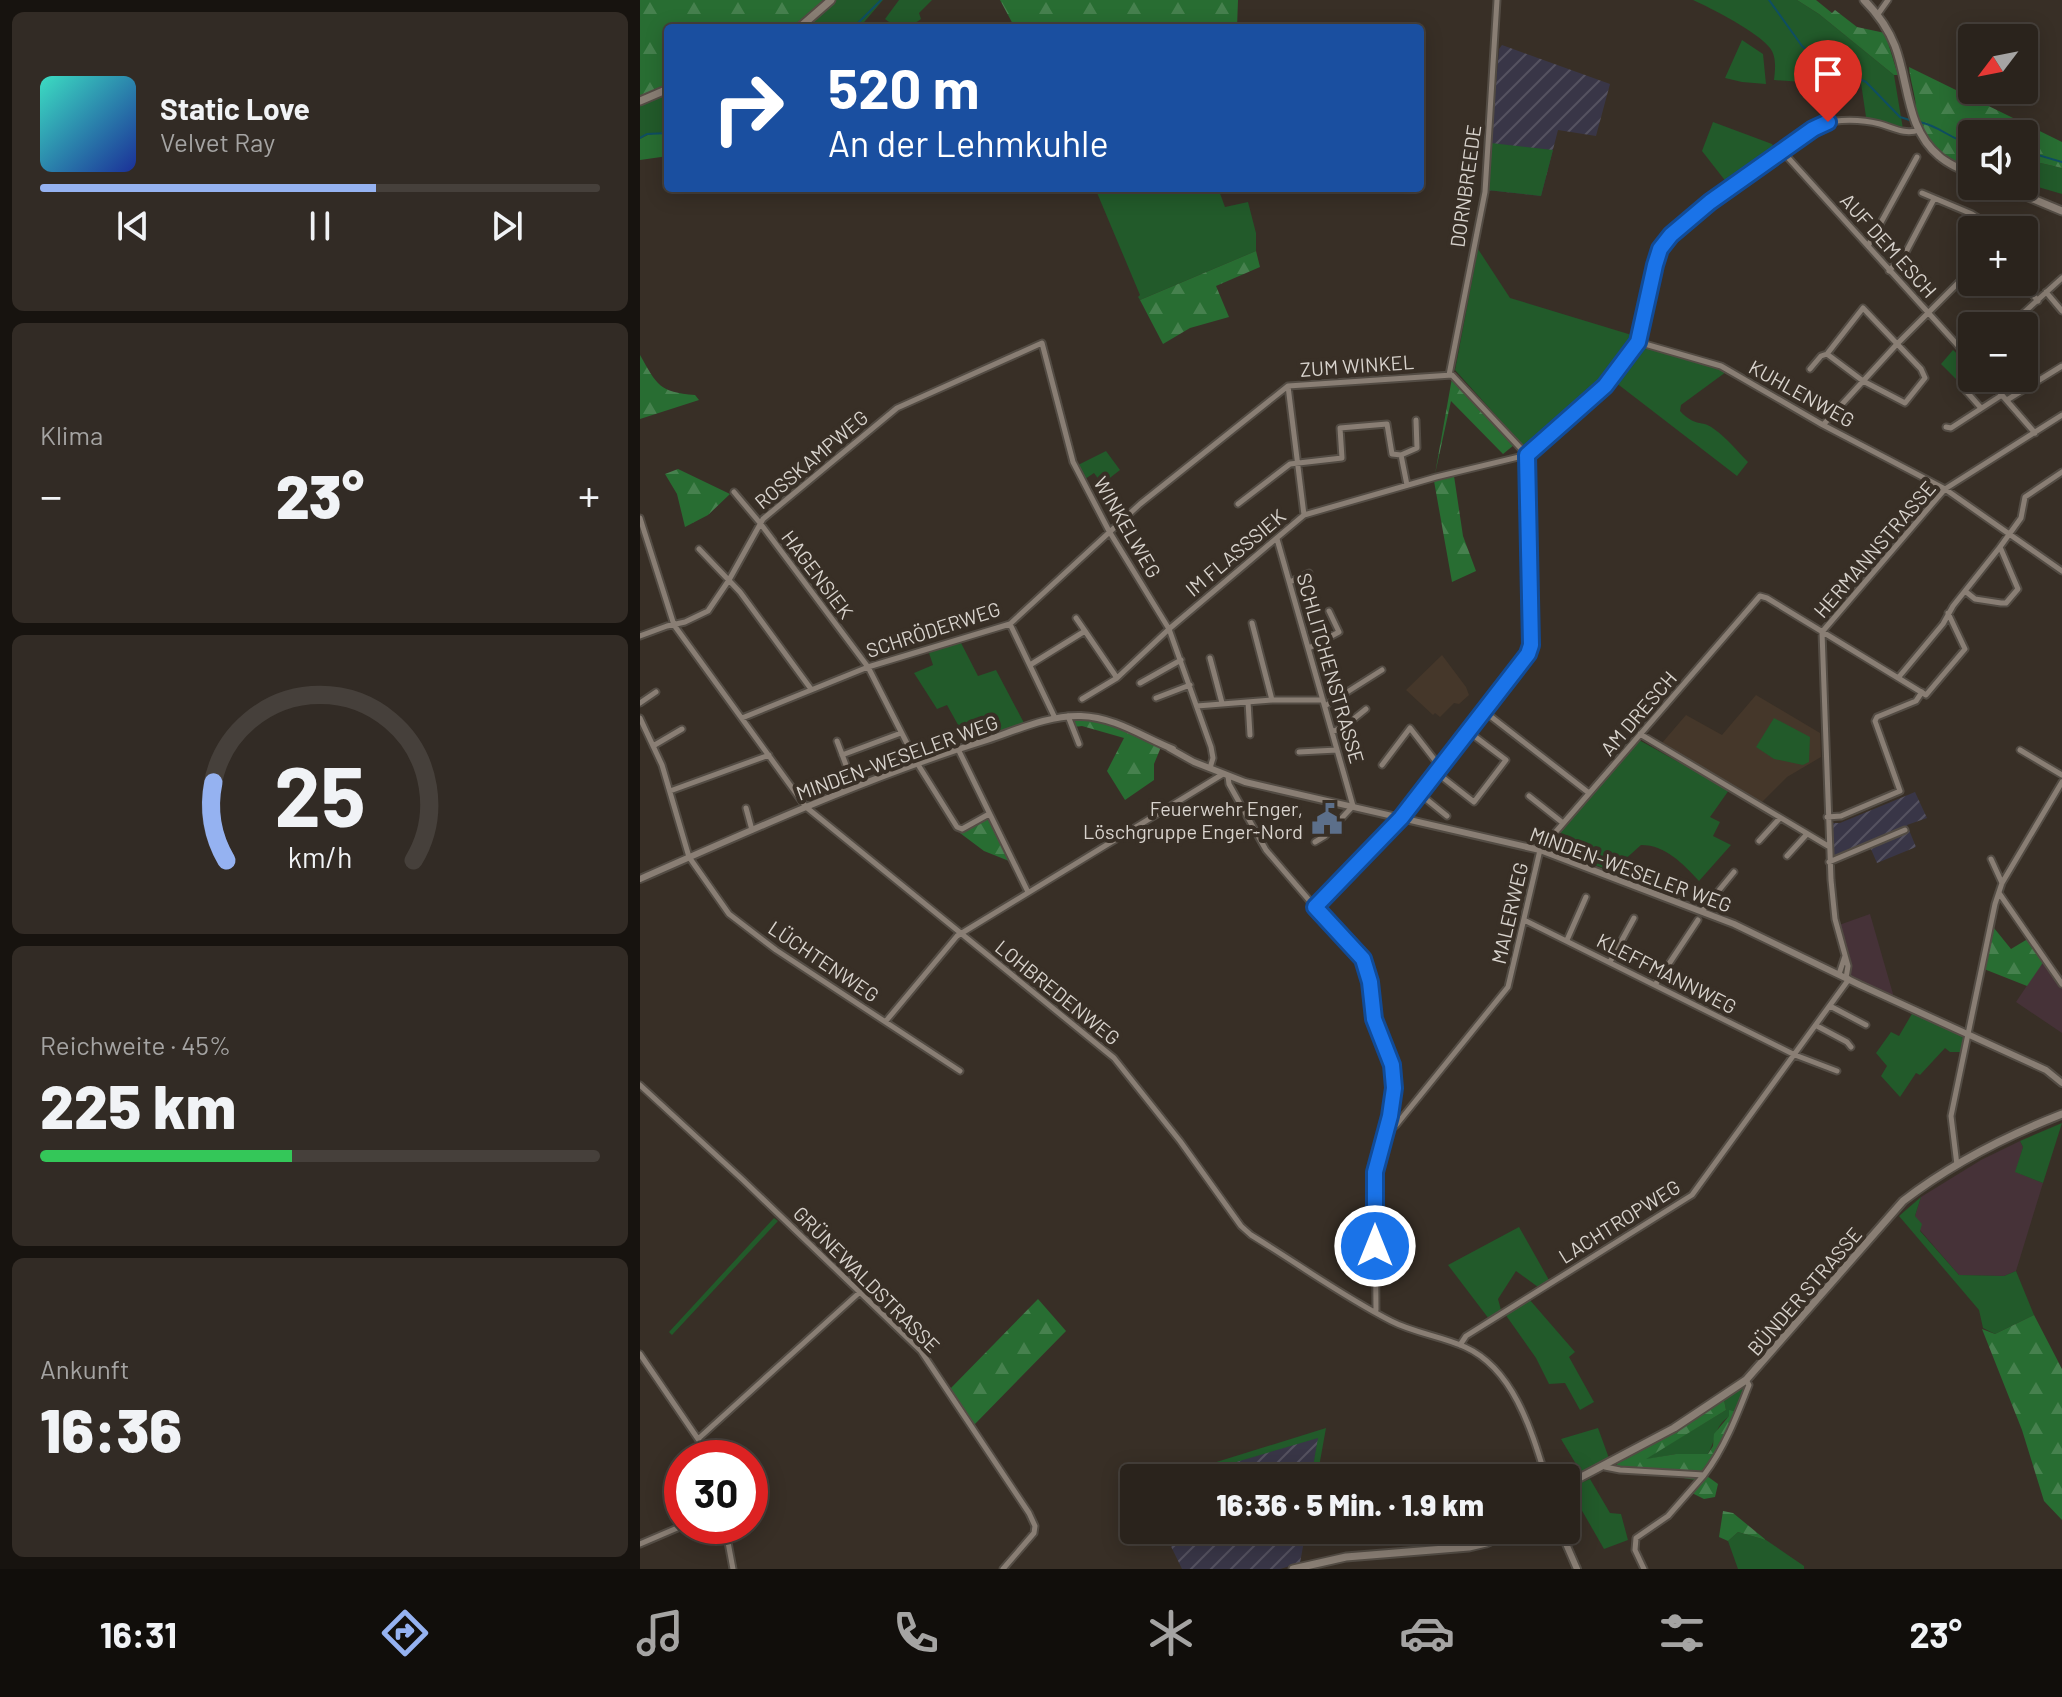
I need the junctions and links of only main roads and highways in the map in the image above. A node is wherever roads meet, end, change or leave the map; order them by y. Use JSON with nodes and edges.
{"nodes":[{"id":1,"x":831,"y":0,"type":"edge"},
{"id":2,"x":1864,"y":0,"type":"edge"},
{"id":3,"x":804,"y":24,"type":"edge"},
{"id":4,"x":664,"y":91,"type":"edge"},
{"id":5,"x":640,"y":101,"type":"edge"},
{"id":6,"x":1958,"y":167,"type":"edge"},
{"id":7,"x":2036,"y":200,"type":"edge"},
{"id":8,"x":2062,"y":211,"type":"edge"},
{"id":9,"x":2062,"y":1114,"type":"edge"},
{"id":10,"x":1580,"y":1479,"type":"edge"},
{"id":11,"x":1482,"y":1544,"type":"edge"},
{"id":12,"x":1293,"y":1569,"type":"edge"}],
"edges":[{"from":1,"to":3,"type":"main road"},
{"from":2,"to":6,"type":"main road"},
{"from":4,"to":5,"type":"main road"},
{"from":7,"to":8,"type":"main road"},
{"from":9,"to":10,"type":"main road","name":"BÜNDER STRASSE"},
{"from":11,"to":12,"type":"main road"}]}
